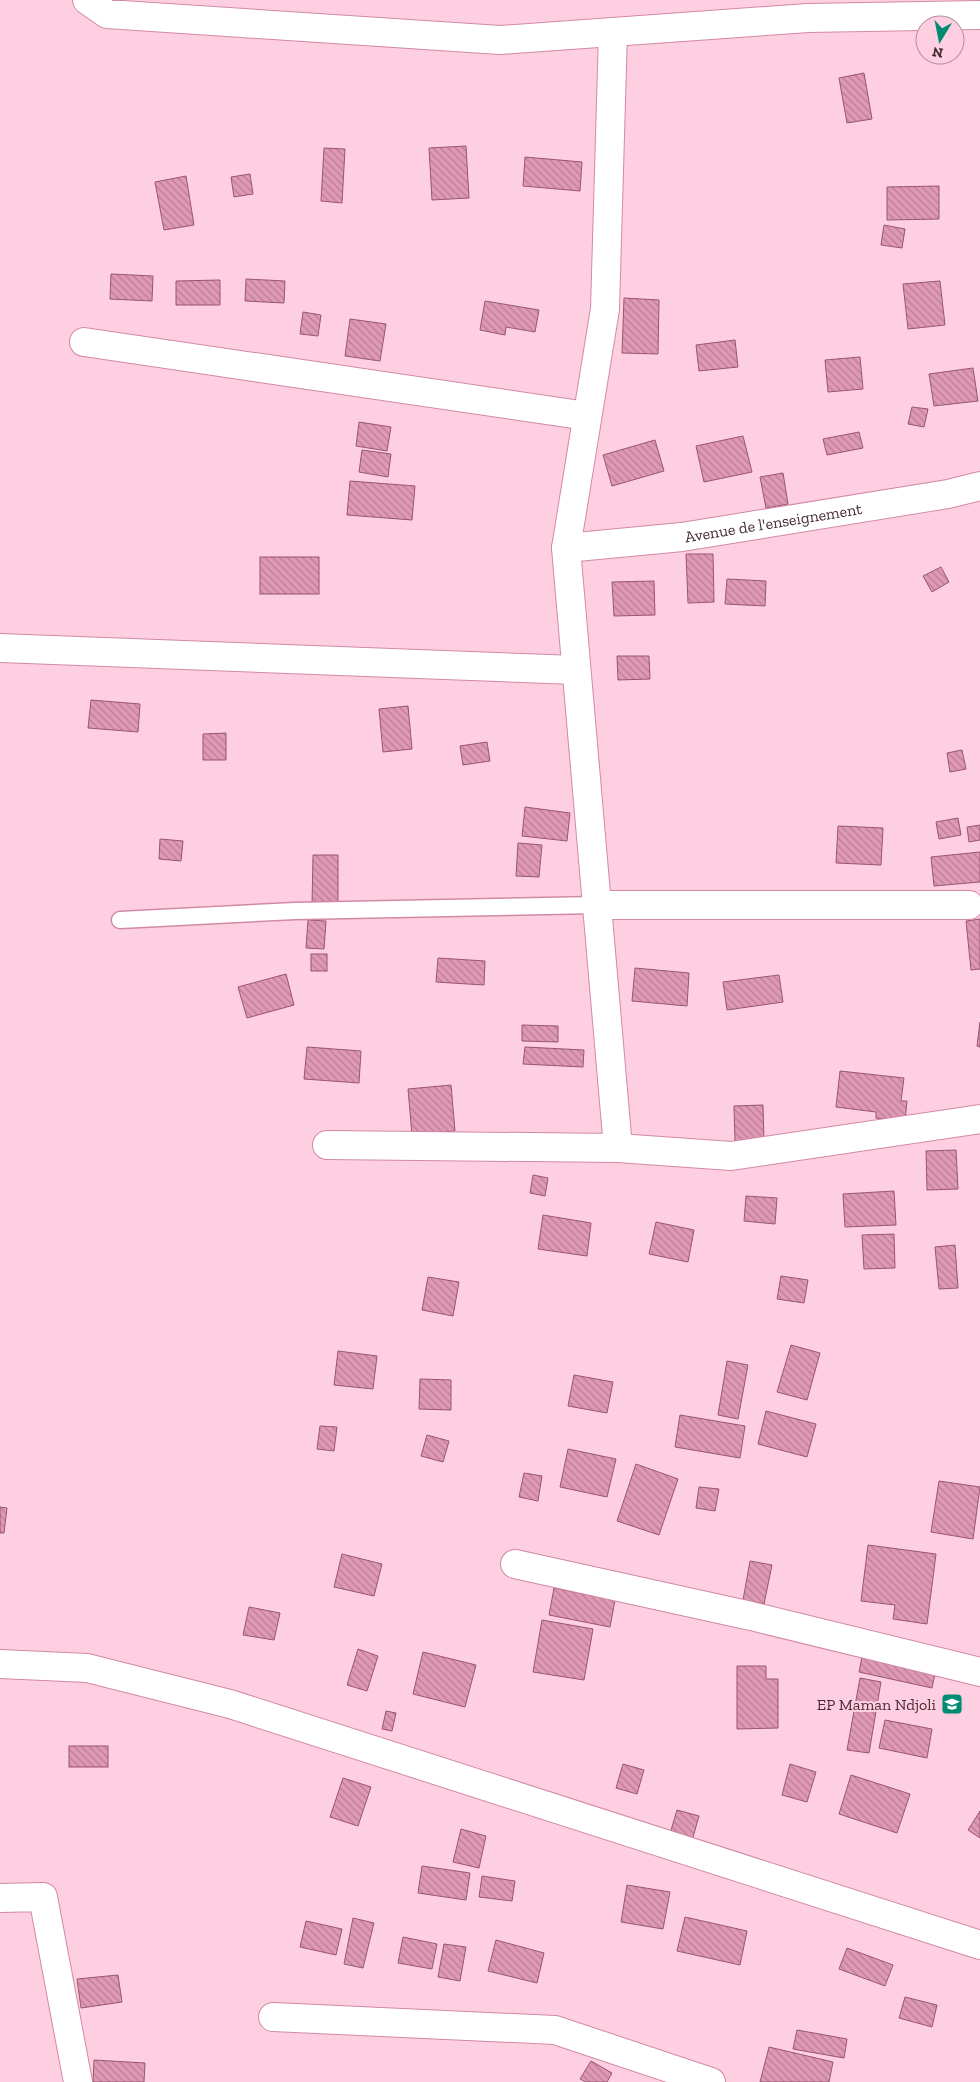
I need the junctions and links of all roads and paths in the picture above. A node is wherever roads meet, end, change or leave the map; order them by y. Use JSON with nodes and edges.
{"nodes":[{"id":1,"x":87,"y":0,"type":"edge"},
{"id":2,"x":980,"y":15,"type":"edge"},
{"id":3,"x":612,"y":32,"type":"junction"},
{"id":4,"x":84,"y":342,"type":"dead end"},
{"id":5,"x":587,"y":416,"type":"junction"},
{"id":6,"x":980,"y":486,"type":"edge"},
{"id":7,"x":566,"y":548,"type":"junction"},
{"id":8,"x":0,"y":648,"type":"edge"},
{"id":9,"x":576,"y":670,"type":"junction"},
{"id":10,"x":596,"y":905,"type":"junction"},
{"id":11,"x":969,"y":905,"type":"dead end"},
{"id":12,"x":120,"y":920,"type":"dead end"},
{"id":13,"x":980,"y":1119,"type":"edge"},
{"id":14,"x":327,"y":1145,"type":"dead end"},
{"id":15,"x":618,"y":1148,"type":"junction"},
{"id":16,"x":515,"y":1564,"type":"dead end"},
{"id":17,"x":0,"y":1664,"type":"edge"},
{"id":18,"x":980,"y":1672,"type":"edge"},
{"id":19,"x":0,"y":1898,"type":"edge"},
{"id":20,"x":980,"y":1945,"type":"edge"},
{"id":21,"x":273,"y":2017,"type":"dead end"},
{"id":22,"x":78,"y":2082,"type":"edge"},
{"id":23,"x":711,"y":2082,"type":"edge"}],
"edges":[{"from":1,"to":3,"type":"street"},
{"from":2,"to":3,"type":"street"},
{"from":3,"to":5,"type":"street"},
{"from":4,"to":5,"type":"street"},
{"from":5,"to":7,"type":"street"},
{"from":6,"to":7,"type":"street","name":"Avenue de l'enseignement"},
{"from":7,"to":9,"type":"street"},
{"from":8,"to":9,"type":"street"},
{"from":9,"to":10,"type":"street"},
{"from":10,"to":11,"type":"street"},
{"from":10,"to":12,"type":"lane"},
{"from":10,"to":15,"type":"street"},
{"from":13,"to":15,"type":"street"},
{"from":14,"to":15,"type":"street"},
{"from":16,"to":18,"type":"street"},
{"from":17,"to":20,"type":"street"},
{"from":19,"to":22,"type":"street"},
{"from":21,"to":23,"type":"street"}]}
